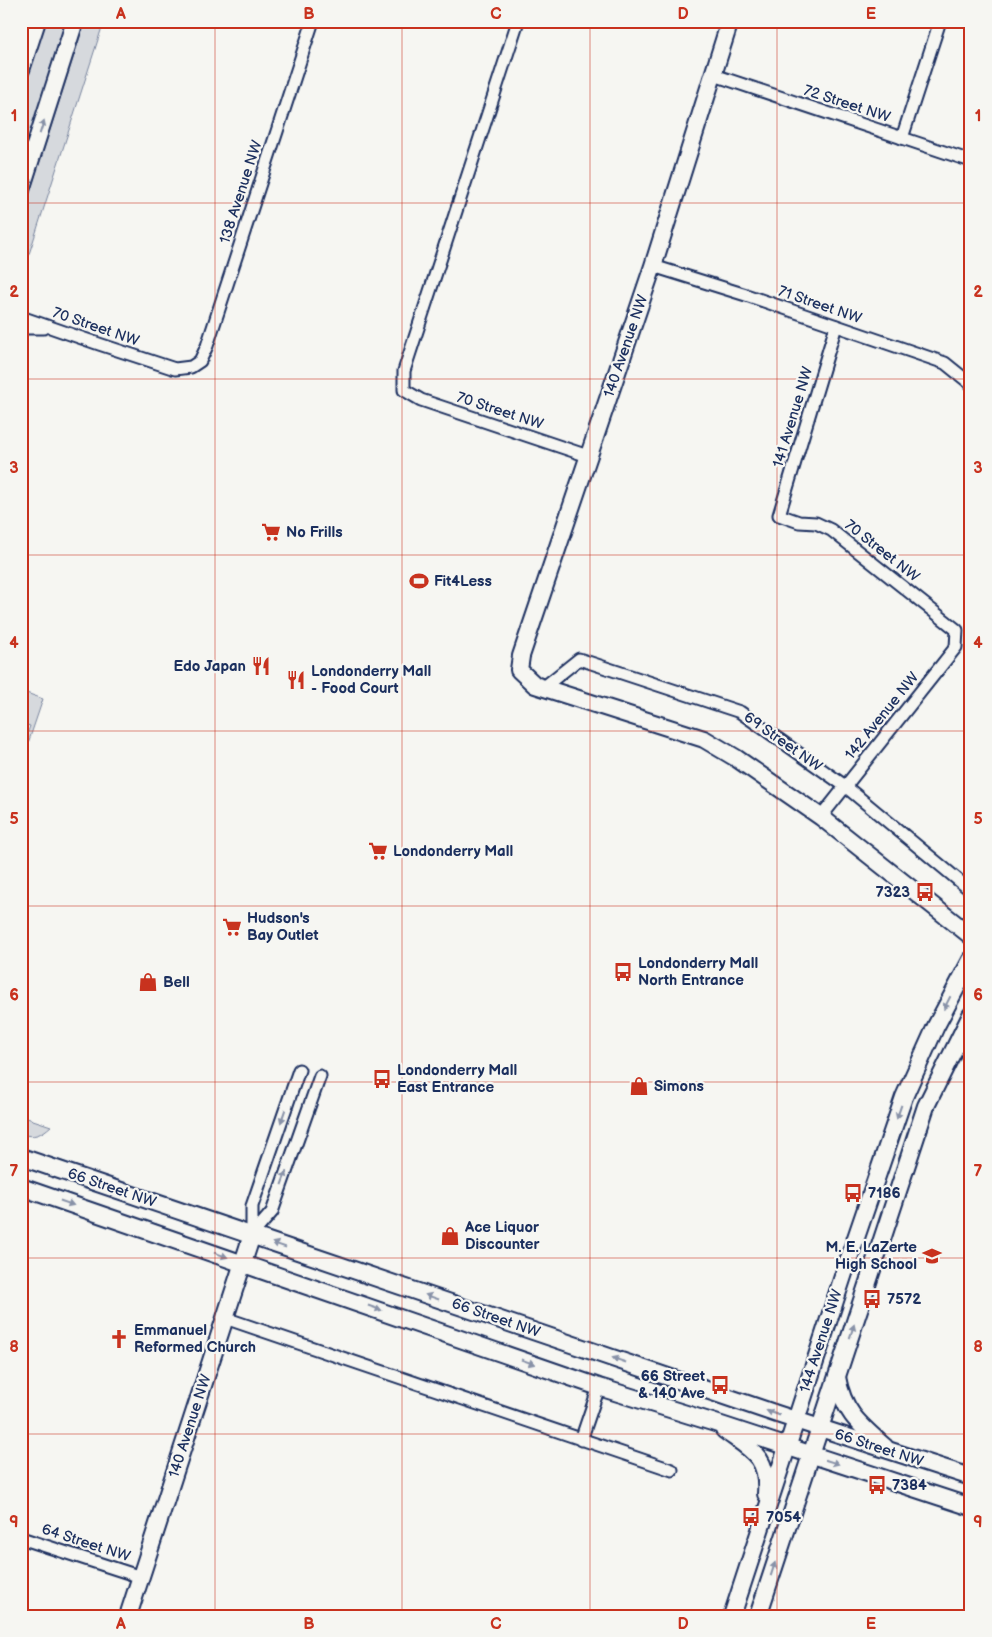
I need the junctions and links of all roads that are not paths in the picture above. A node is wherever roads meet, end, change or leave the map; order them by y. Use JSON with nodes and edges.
{"nodes":[{"id":1,"x":37,"y":21,"type":"edge"},
{"id":2,"x":76,"y":21,"type":"edge"},
{"id":3,"x":313,"y":21,"type":"edge"},
{"id":4,"x":518,"y":21,"type":"edge"},
{"id":5,"x":730,"y":21,"type":"edge"},
{"id":6,"x":940,"y":21,"type":"edge"},
{"id":7,"x":21,"y":70,"type":"edge"},
{"id":8,"x":714,"y":75,"type":"junction"},
{"id":9,"x":902,"y":138,"type":"junction"},
{"id":10,"x":971,"y":161,"type":"edge"},
{"id":11,"x":21,"y":190,"type":"edge"},
{"id":12,"x":653,"y":266,"type":"junction"},
{"id":13,"x":21,"y":316,"type":"edge"},
{"id":14,"x":836,"y":326,"type":"junction"},
{"id":15,"x":52,"y":327,"type":"junction"},
{"id":16,"x":21,"y":328,"type":"edge"},
{"id":17,"x":191,"y":367,"type":"joint"},
{"id":18,"x":971,"y":384,"type":"edge"},
{"id":19,"x":588,"y":456,"type":"junction"},
{"id":20,"x":779,"y":515,"type":"joint"},
{"id":21,"x":957,"y":630,"type":"joint"},
{"id":22,"x":544,"y":688,"type":"junction"},
{"id":23,"x":845,"y":786,"type":"junction"},
{"id":24,"x":821,"y":817,"type":"junction"},
{"id":25,"x":969,"y":889,"type":"dead end"},
{"id":26,"x":971,"y":936,"type":"edge"},
{"id":27,"x":971,"y":960,"type":"edge"},
{"id":28,"x":971,"y":1015,"type":"edge"},
{"id":29,"x":300,"y":1070,"type":"dead end"},
{"id":30,"x":320,"y":1076,"type":"dead end"},
{"id":31,"x":21,"y":1157,"type":"edge"},
{"id":32,"x":21,"y":1187,"type":"edge"},
{"id":33,"x":252,"y":1236,"type":"junction"},
{"id":34,"x":243,"y":1262,"type":"junction"},
{"id":35,"x":225,"y":1318,"type":"junction"},
{"id":36,"x":837,"y":1378,"type":"junction"},
{"id":37,"x":599,"y":1387,"type":"junction"},
{"id":38,"x":795,"y":1420,"type":"junction"},
{"id":39,"x":712,"y":1422,"type":"junction"},
{"id":40,"x":820,"y":1428,"type":"junction"},
{"id":41,"x":581,"y":1440,"type":"junction"},
{"id":42,"x":786,"y":1446,"type":"junction"},
{"id":43,"x":891,"y":1451,"type":"junction"},
{"id":44,"x":810,"y":1455,"type":"junction"},
{"id":45,"x":672,"y":1470,"type":"dead end"},
{"id":46,"x":971,"y":1477,"type":"edge"},
{"id":47,"x":971,"y":1508,"type":"edge"},
{"id":48,"x":765,"y":1511,"type":"junction"},
{"id":49,"x":21,"y":1538,"type":"edge"},
{"id":50,"x":141,"y":1577,"type":"junction"},
{"id":51,"x":128,"y":1616,"type":"edge"},
{"id":52,"x":732,"y":1616,"type":"edge"},
{"id":53,"x":758,"y":1616,"type":"edge"}],
"edges":[{"from":1,"to":7,"type":"street"},
{"from":11,"to":2,"type":"street","one_way":true},
{"from":3,"to":17,"type":"street","name":"138 Avenue NW"},
{"from":4,"to":19,"type":"street","name":"70 Street NW"},
{"from":5,"to":8,"type":"street","name":"140 Avenue NW"},
{"from":6,"to":9,"type":"street"},
{"from":8,"to":9,"type":"street","name":"72 Street NW"},
{"from":8,"to":12,"type":"street","name":"140 Avenue NW"},
{"from":9,"to":10,"type":"street","name":"72 Street NW"},
{"from":12,"to":14,"type":"street","name":"71 Street NW"},
{"from":12,"to":19,"type":"street","name":"140 Avenue NW"},
{"from":13,"to":15,"type":"street","name":"70 Street NW"},
{"from":14,"to":18,"type":"street","name":"71 Street NW"},
{"from":14,"to":20,"type":"street","name":"141 Avenue NW"},
{"from":15,"to":16,"type":"street"},
{"from":15,"to":17,"type":"street","name":"70 Street NW"},
{"from":19,"to":22,"type":"street","name":"140 Avenue NW"},
{"from":20,"to":21,"type":"street","name":"70 Street NW"},
{"from":21,"to":23,"type":"street","name":"142 Avenue NW"},
{"from":22,"to":23,"type":"street","name":"69 Street NW"},
{"from":22,"to":24,"type":"street"},
{"from":23,"to":24,"type":"street","name":"142 Avenue NW"},
{"from":23,"to":25,"type":"street","name":"69 Street NW"},
{"from":24,"to":26,"type":"street"},
{"from":27,"to":38,"type":"street","name":"144 Avenue NW","one_way":true},
{"from":36,"to":28,"type":"street","name":"144 Avenue NW","one_way":true},
{"from":29,"to":33,"type":"street","name":"140 Avenue NW","one_way":true},
{"from":33,"to":30,"type":"street","name":"140 Avenue NW","one_way":true},
{"from":31,"to":33,"type":"street","name":"66 Street NW"},
{"from":32,"to":34,"type":"street","name":"66 Street NW","one_way":true},
{"from":33,"to":34,"type":"street","name":"140 Avenue NW"},
{"from":38,"to":33,"type":"street","name":"66 Street NW","one_way":true},
{"from":34,"to":35,"type":"street","name":"140 Avenue NW"},
{"from":34,"to":37,"type":"street","name":"66 Street NW","one_way":true},
{"from":35,"to":41,"type":"street"},
{"from":35,"to":50,"type":"street","name":"140 Avenue NW"},
{"from":36,"to":40,"type":"street","name":"144 Avenue NW"},
{"from":36,"to":43,"type":"street"},
{"from":37,"to":39,"type":"street","name":"66 Street NW"},
{"from":37,"to":41,"type":"street"},
{"from":38,"to":40,"type":"street","name":"66 Street NW"},
{"from":38,"to":42,"type":"street","name":"144 Avenue NW"},
{"from":39,"to":42,"type":"street","name":"66 Street NW"},
{"from":39,"to":48,"type":"street"},
{"from":40,"to":43,"type":"street","name":"66 Street NW"},
{"from":40,"to":44,"type":"street","name":"144 Avenue NW"},
{"from":41,"to":45,"type":"street"},
{"from":42,"to":44,"type":"street","name":"66 Street NW"},
{"from":42,"to":48,"type":"street","name":"144 Avenue NW"},
{"from":43,"to":46,"type":"street","name":"66 Street NW"},
{"from":44,"to":47,"type":"street","name":"66 Street NW","one_way":true},
{"from":53,"to":44,"type":"street","name":"144 Avenue NW","one_way":true},
{"from":48,"to":52,"type":"street","name":"144 Avenue NW"},
{"from":49,"to":50,"type":"street","name":"64 Street NW"},
{"from":50,"to":51,"type":"street","name":"140 Avenue NW"}]}
